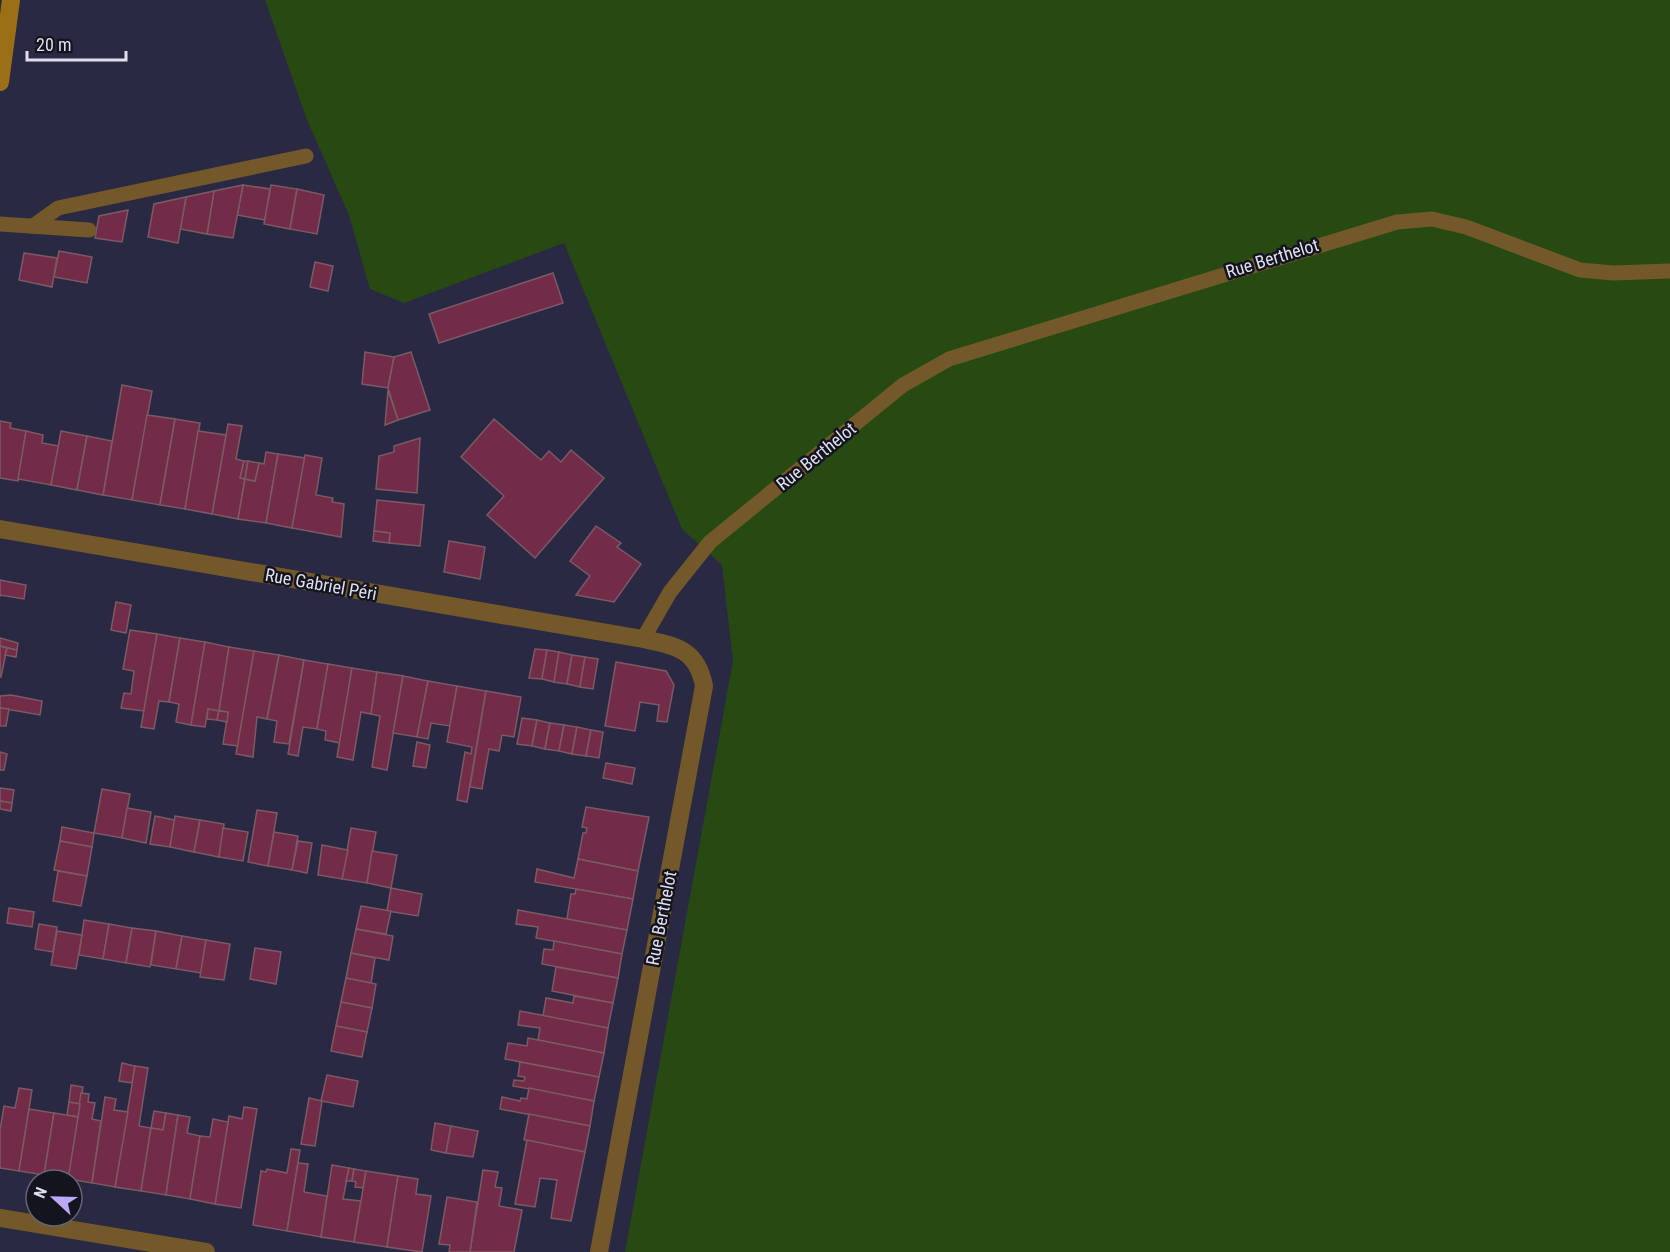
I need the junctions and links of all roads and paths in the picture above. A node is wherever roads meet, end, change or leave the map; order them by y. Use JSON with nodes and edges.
{"nodes":[{"id":1,"x":11,"y":0,"type":"edge"},
{"id":2,"x":0,"y":81,"type":"edge"},
{"id":3,"x":306,"y":156,"type":"dead end"},
{"id":4,"x":0,"y":224,"type":"edge"},
{"id":5,"x":33,"y":226,"type":"junction"},
{"id":6,"x":89,"y":230,"type":"dead end"},
{"id":7,"x":1670,"y":271,"type":"edge"},
{"id":8,"x":0,"y":529,"type":"edge"},
{"id":9,"x":643,"y":639,"type":"junction"},
{"id":10,"x":0,"y":1218,"type":"edge"},
{"id":11,"x":206,"y":1252,"type":"edge"},
{"id":12,"x":599,"y":1252,"type":"edge"}],
"edges":[{"from":1,"to":2,"type":"street"},
{"from":3,"to":5,"type":"lane"},
{"from":4,"to":5,"type":"lane"},
{"from":5,"to":6,"type":"lane"},
{"from":7,"to":9,"type":"lane","name":"Rue Berthelot"},
{"from":8,"to":9,"type":"street","name":"Rue Gabriel Péri"},
{"from":9,"to":12,"type":"street","name":"Rue Berthelot"},
{"from":10,"to":11,"type":"street"}]}
